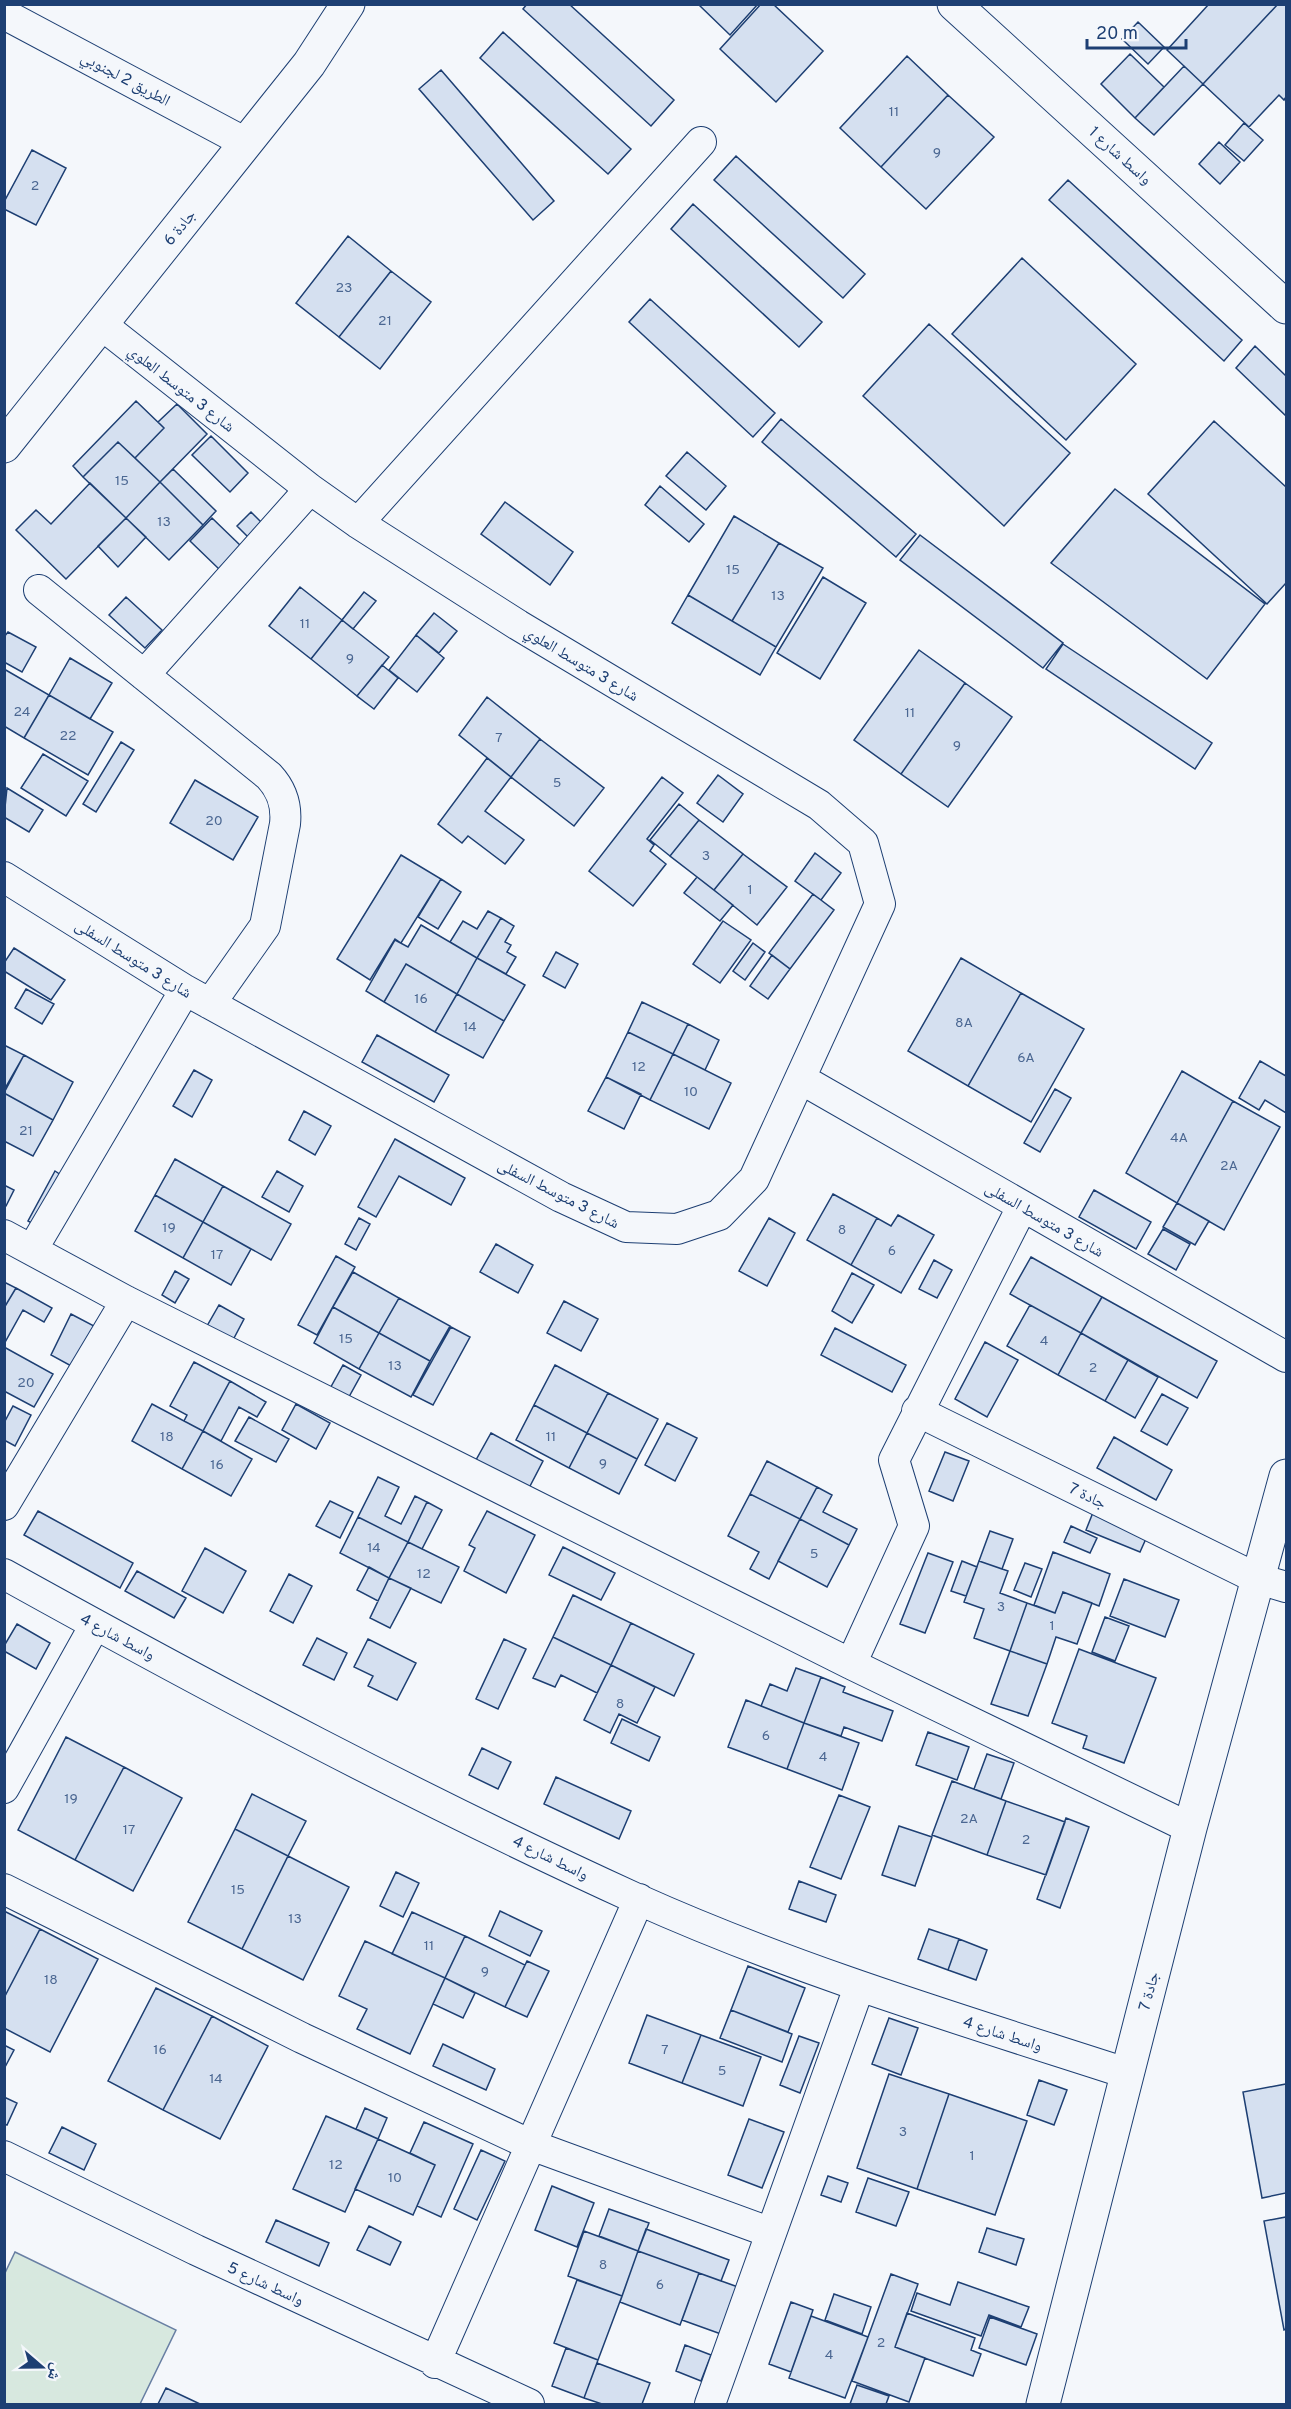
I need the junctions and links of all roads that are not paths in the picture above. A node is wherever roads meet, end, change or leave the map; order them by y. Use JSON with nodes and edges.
{"nodes":[{"id":1,"x":348,"y":4,"type":"edge"},
{"id":2,"x":954,"y":4,"type":"edge"},
{"id":3,"x":22,"y":14,"type":"edge"},
{"id":4,"x":701,"y":142,"type":"dead end"},
{"id":5,"x":246,"y":143,"type":"junction"},
{"id":6,"x":1287,"y":307,"type":"edge"},
{"id":7,"x":102,"y":325,"type":"junction"},
{"id":8,"x":4,"y":446,"type":"edge"},
{"id":9,"x":310,"y":489,"type":"junction"},
{"id":10,"x":358,"y":523,"type":"junction"},
{"id":11,"x":39,"y":590,"type":"dead end"},
{"id":12,"x":144,"y":675,"type":"junction"},
{"id":13,"x":4,"y":877,"type":"edge"},
{"id":14,"x":197,"y":997,"type":"junction"},
{"id":15,"x":801,"y":1079,"type":"junction"},
{"id":16,"x":1022,"y":1207,"type":"junction"},
{"id":17,"x":4,"y":1235,"type":"edge"},
{"id":18,"x":32,"y":1250,"type":"junction"},
{"id":19,"x":126,"y":1301,"type":"junction"},
{"id":20,"x":1287,"y":1357,"type":"edge"},
{"id":21,"x":917,"y":1411,"type":"junction"},
{"id":22,"x":1287,"y":1476,"type":"edge"},
{"id":23,"x":4,"y":1505,"type":"edge"},
{"id":24,"x":4,"y":1574,"type":"edge"},
{"id":25,"x":1272,"y":1583,"type":"edge"},
{"id":26,"x":95,"y":1625,"type":"junction"},
{"id":27,"x":851,"y":1664,"type":"junction"},
{"id":28,"x":4,"y":1788,"type":"edge"},
{"id":29,"x":1190,"y":1828,"type":"junction"},
{"id":30,"x":4,"y":1889,"type":"edge"},
{"id":31,"x":639,"y":1899,"type":"junction"},
{"id":32,"x":859,"y":1987,"type":"junction"},
{"id":33,"x":1126,"y":2073,"type":"junction"},
{"id":34,"x":531,"y":2145,"type":"junction"},
{"id":35,"x":4,"y":2156,"type":"edge"},
{"id":36,"x":769,"y":2232,"type":"junction"},
{"id":37,"x":435,"y":2363,"type":"junction"},
{"id":38,"x":530,"y":2404,"type":"edge"},
{"id":39,"x":710,"y":2404,"type":"edge"},
{"id":40,"x":1043,"y":2404,"type":"edge"}],
"edges":[{"from":1,"to":5,"type":"main road","name":"جادة 6"},
{"from":2,"to":6,"type":"main road","name":"واسط شارع 1"},
{"from":3,"to":5,"type":"street","name":"الطريق 2 لجنوبي"},
{"from":4,"to":10,"type":"street"},
{"from":5,"to":7,"type":"main road","name":"جادة 6"},
{"from":7,"to":8,"type":"main road","name":"جادة 6"},
{"from":7,"to":9,"type":"street","name":"شارع 3 متوسط العلوي"},
{"from":9,"to":10,"type":"street","name":"شارع 3 متوسط العلوي"},
{"from":9,"to":12,"type":"street"},
{"from":10,"to":15,"type":"street","name":"شارع 3 متوسط العلوي"},
{"from":11,"to":12,"type":"street"},
{"from":12,"to":14,"type":"street"},
{"from":13,"to":14,"type":"street","name":"شارع 3 متوسط السفلى"},
{"from":14,"to":15,"type":"street","name":"شارع 3 متوسط السفلى"},
{"from":14,"to":18,"type":"street"},
{"from":15,"to":16,"type":"street","name":"شارع 3 متوسط السفلى"},
{"from":16,"to":20,"type":"street","name":"شارع 3 متوسط السفلى"},
{"from":16,"to":21,"type":"street"},
{"from":17,"to":18,"type":"street"},
{"from":18,"to":19,"type":"street"},
{"from":19,"to":23,"type":"street"},
{"from":19,"to":27,"type":"street"},
{"from":21,"to":25,"type":"street","name":"جادة 7"},
{"from":21,"to":27,"type":"street"},
{"from":22,"to":25,"type":"main road","name":"جادة 7"},
{"from":24,"to":26,"type":"street","name":"واسط شارع 4"},
{"from":25,"to":29,"type":"main road","name":"جادة 7"},
{"from":26,"to":28,"type":"street"},
{"from":26,"to":31,"type":"street","name":"واسط شارع 4"},
{"from":27,"to":29,"type":"street"},
{"from":29,"to":33,"type":"main road","name":"جادة 7"},
{"from":30,"to":34,"type":"street"},
{"from":31,"to":32,"type":"street","name":"واسط شارع 4"},
{"from":31,"to":34,"type":"street"},
{"from":32,"to":33,"type":"street","name":"واسط شارع 4"},
{"from":32,"to":36,"type":"street"},
{"from":33,"to":40,"type":"main road","name":"جادة 7"},
{"from":34,"to":36,"type":"street"},
{"from":34,"to":37,"type":"street"},
{"from":35,"to":37,"type":"street","name":"واسط شارع 5"},
{"from":36,"to":39,"type":"street"},
{"from":37,"to":38,"type":"street","name":"واسط شارع 5"}]}
